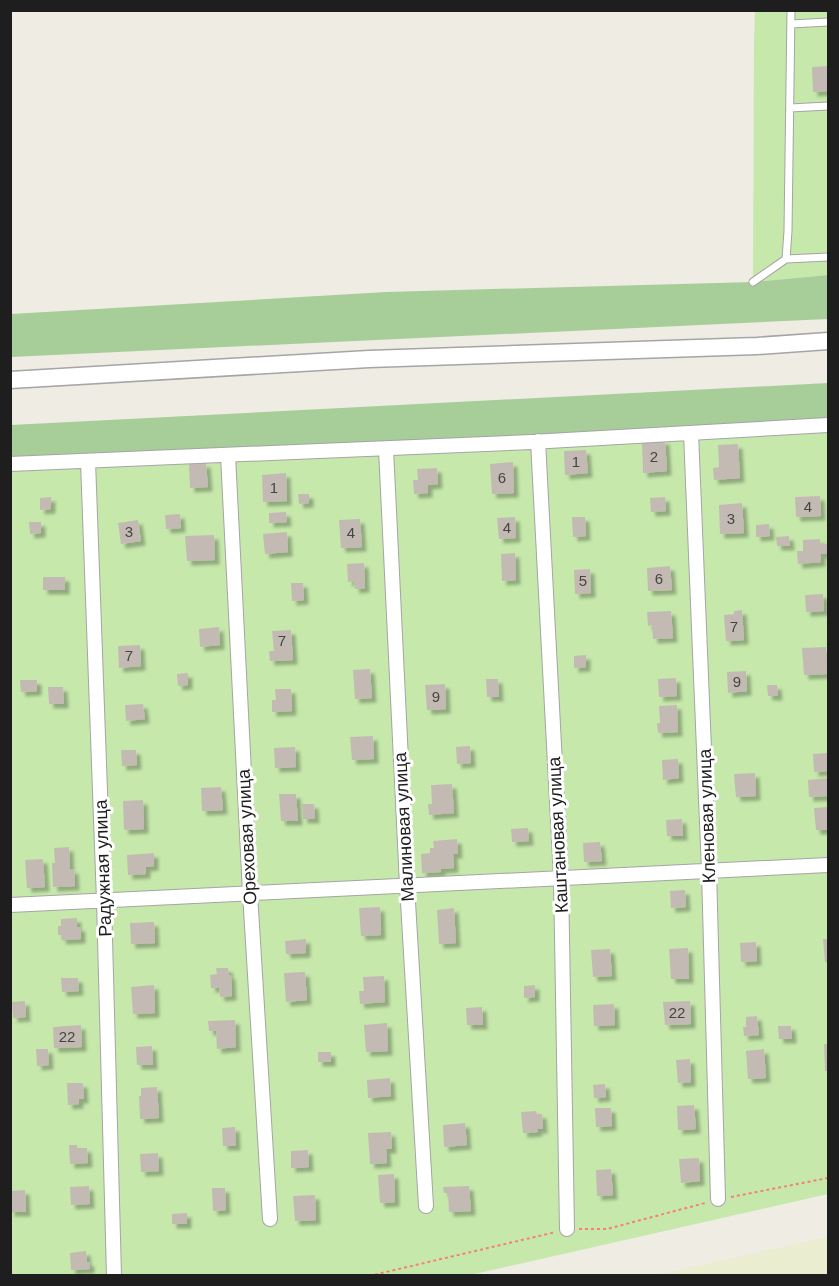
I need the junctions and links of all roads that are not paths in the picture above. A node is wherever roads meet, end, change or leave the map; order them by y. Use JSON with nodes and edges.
{"nodes":[{"id":1,"x":791,"y":10,"type":"edge"},
{"id":2,"x":828,"y":22,"type":"edge"},
{"id":3,"x":790,"y":24,"type":"junction"},
{"id":4,"x":828,"y":106,"type":"edge"},
{"id":5,"x":789,"y":108,"type":"junction"},
{"id":6,"x":828,"y":257,"type":"edge"},
{"id":7,"x":786,"y":259,"type":"junction"},
{"id":8,"x":753,"y":282,"type":"dead end"},
{"id":9,"x":828,"y":341,"type":"edge"},
{"id":10,"x":10,"y":380,"type":"edge"},
{"id":11,"x":828,"y":425,"type":"edge"},
{"id":12,"x":691,"y":433,"type":"junction"},
{"id":13,"x":538,"y":441,"type":"junction"},
{"id":14,"x":386,"y":449,"type":"junction"},
{"id":15,"x":228,"y":455,"type":"junction"},
{"id":16,"x":88,"y":461,"type":"junction"},
{"id":17,"x":10,"y":464,"type":"edge"},
{"id":18,"x":828,"y":866,"type":"edge"},
{"id":19,"x":709,"y":871,"type":"junction"},
{"id":20,"x":561,"y":878,"type":"junction"},
{"id":21,"x":406,"y":885,"type":"junction"},
{"id":22,"x":250,"y":892,"type":"junction"},
{"id":23,"x":104,"y":901,"type":"junction"},
{"id":24,"x":10,"y":905,"type":"edge"},
{"id":25,"x":718,"y":1199,"type":"road end"},
{"id":26,"x":426,"y":1206,"type":"dead end"},
{"id":27,"x":270,"y":1220,"type":"dead end"},
{"id":28,"x":567,"y":1229,"type":"road end"},
{"id":29,"x":114,"y":1275,"type":"edge"}],
"edges":[{"from":1,"to":3,"type":"lane"},
{"from":2,"to":3,"type":"lane"},
{"from":3,"to":5,"type":"lane"},
{"from":4,"to":5,"type":"lane"},
{"from":5,"to":7,"type":"lane"},
{"from":6,"to":7,"type":"lane"},
{"from":7,"to":8,"type":"lane"},
{"from":9,"to":10,"type":"street"},
{"from":11,"to":12,"type":"street"},
{"from":12,"to":13,"type":"street"},
{"from":12,"to":19,"type":"street","name":"Кленовая улица"},
{"from":13,"to":14,"type":"street"},
{"from":13,"to":20,"type":"street","name":"Каштановая улица"},
{"from":14,"to":15,"type":"street"},
{"from":14,"to":21,"type":"street","name":"Малиновая улица"},
{"from":15,"to":16,"type":"street"},
{"from":15,"to":22,"type":"street","name":"Ореховая улица"},
{"from":16,"to":17,"type":"street"},
{"from":16,"to":23,"type":"street","name":"Радужная улица"},
{"from":18,"to":19,"type":"street"},
{"from":19,"to":20,"type":"street"},
{"from":19,"to":25,"type":"street","name":"Кленовая улица"},
{"from":20,"to":21,"type":"street"},
{"from":20,"to":28,"type":"street","name":"Каштановая улица"},
{"from":21,"to":22,"type":"street"},
{"from":21,"to":26,"type":"street","name":"Малиновая улица"},
{"from":22,"to":23,"type":"street"},
{"from":22,"to":27,"type":"street","name":"Ореховая улица"},
{"from":23,"to":24,"type":"street"},
{"from":23,"to":29,"type":"street","name":"Радужная улица"}]}
